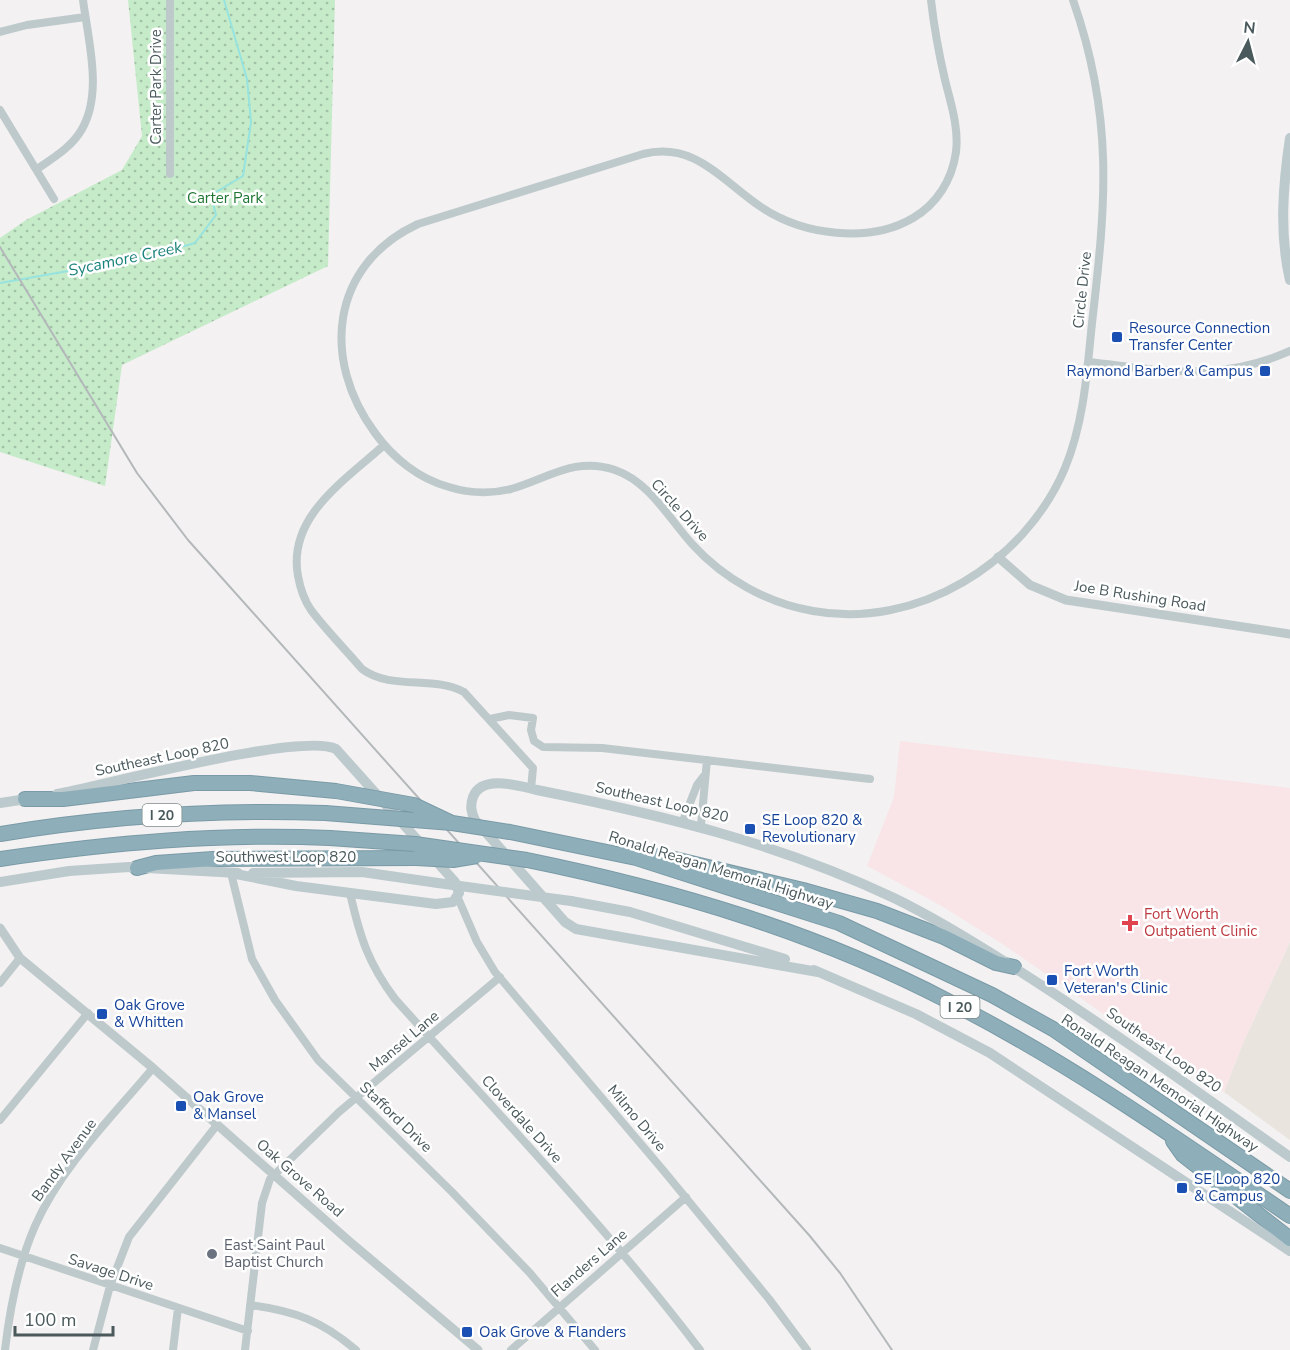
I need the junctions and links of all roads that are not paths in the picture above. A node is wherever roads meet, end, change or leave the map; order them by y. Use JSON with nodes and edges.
{"nodes":[{"id":1,"x":83,"y":0,"type":"edge"},
{"id":2,"x":170,"y":0,"type":"edge"},
{"id":3,"x":931,"y":0,"type":"edge"},
{"id":4,"x":1073,"y":0,"type":"edge"},
{"id":5,"x":85,"y":17,"type":"junction"},
{"id":6,"x":0,"y":32,"type":"edge"},
{"id":7,"x":0,"y":110,"type":"edge"},
{"id":8,"x":1290,"y":138,"type":"edge"},
{"id":9,"x":37,"y":169,"type":"junction"},
{"id":10,"x":170,"y":174,"type":"dead end"},
{"id":11,"x":54,"y":199,"type":"dead end"},
{"id":12,"x":1290,"y":280,"type":"edge"},
{"id":13,"x":1290,"y":351,"type":"edge"},
{"id":14,"x":1088,"y":362,"type":"junction"},
{"id":15,"x":384,"y":445,"type":"junction"},
{"id":16,"x":998,"y":557,"type":"junction"},
{"id":17,"x":1290,"y":634,"type":"edge"},
{"id":18,"x":490,"y":720,"type":"junction"},
{"id":19,"x":707,"y":760,"type":"junction"},
{"id":20,"x":704,"y":776,"type":"junction"},
{"id":21,"x":870,"y":779,"type":"dead end"},
{"id":22,"x":531,"y":789,"type":"junction"},
{"id":23,"x":25,"y":799,"type":"junction"},
{"id":24,"x":0,"y":803,"type":"edge"},
{"id":25,"x":683,"y":821,"type":"junction"},
{"id":26,"x":452,"y":823,"type":"junction"},
{"id":27,"x":700,"y":825,"type":"junction"},
{"id":28,"x":0,"y":834,"type":"edge"},
{"id":29,"x":488,"y":853,"type":"junction"},
{"id":30,"x":636,"y":858,"type":"junction"},
{"id":31,"x":0,"y":859,"type":"edge"},
{"id":32,"x":137,"y":867,"type":"junction"},
{"id":33,"x":231,"y":873,"type":"junction"},
{"id":34,"x":0,"y":882,"type":"edge"},
{"id":35,"x":350,"y":893,"type":"junction"},
{"id":36,"x":458,"y":898,"type":"junction"},
{"id":37,"x":571,"y":901,"type":"joint"},
{"id":38,"x":0,"y":928,"type":"edge"},
{"id":39,"x":20,"y":958,"type":"junction"},
{"id":40,"x":1014,"y":967,"type":"junction"},
{"id":41,"x":818,"y":972,"type":"junction"},
{"id":42,"x":500,"y":977,"type":"junction"},
{"id":43,"x":0,"y":983,"type":"edge"},
{"id":44,"x":88,"y":1013,"type":"junction"},
{"id":45,"x":429,"y":1037,"type":"junction"},
{"id":46,"x":153,"y":1068,"type":"junction"},
{"id":47,"x":357,"y":1098,"type":"junction"},
{"id":48,"x":0,"y":1120,"type":"edge"},
{"id":49,"x":217,"y":1125,"type":"junction"},
{"id":50,"x":1166,"y":1132,"type":"junction"},
{"id":51,"x":1290,"y":1157,"type":"edge"},
{"id":52,"x":273,"y":1175,"type":"junction"},
{"id":53,"x":1290,"y":1191,"type":"edge"},
{"id":54,"x":686,"y":1197,"type":"junction"},
{"id":55,"x":1290,"y":1216,"type":"edge"},
{"id":56,"x":1290,"y":1239,"type":"edge"},
{"id":57,"x":0,"y":1248,"type":"edge"},
{"id":58,"x":622,"y":1251,"type":"junction"},
{"id":59,"x":1290,"y":1251,"type":"edge"},
{"id":60,"x":23,"y":1256,"type":"junction"},
{"id":61,"x":110,"y":1286,"type":"junction"},
{"id":62,"x":250,"y":1305,"type":"junction"},
{"id":63,"x":558,"y":1307,"type":"junction"},
{"id":64,"x":178,"y":1308,"type":"junction"},
{"id":65,"x":248,"y":1331,"type":"junction"},
{"id":66,"x":5,"y":1350,"type":"edge"},
{"id":67,"x":93,"y":1350,"type":"edge"},
{"id":68,"x":173,"y":1350,"type":"edge"},
{"id":69,"x":245,"y":1350,"type":"edge"},
{"id":70,"x":356,"y":1350,"type":"edge"},
{"id":71,"x":478,"y":1350,"type":"edge"},
{"id":72,"x":511,"y":1350,"type":"edge"},
{"id":73,"x":595,"y":1350,"type":"edge"},
{"id":74,"x":700,"y":1350,"type":"edge"},
{"id":75,"x":807,"y":1350,"type":"edge"}],
"edges":[{"from":1,"to":5,"type":"street"},
{"from":2,"to":10,"type":"street","name":"Carter Park Drive"},
{"from":3,"to":15,"type":"street","name":"Circle Drive"},
{"from":4,"to":14,"type":"street","name":"Circle Drive"},
{"from":5,"to":6,"type":"street"},
{"from":5,"to":9,"type":"street"},
{"from":7,"to":9,"type":"street"},
{"from":8,"to":12,"type":"main road"},
{"from":9,"to":11,"type":"street"},
{"from":13,"to":14,"type":"street"},
{"from":14,"to":16,"type":"street","name":"Circle Drive"},
{"from":15,"to":16,"type":"street","name":"Circle Drive"},
{"from":15,"to":18,"type":"street"},
{"from":16,"to":17,"type":"street","name":"Joe B Rushing Road"},
{"from":18,"to":19,"type":"street"},
{"from":18,"to":22,"type":"street"},
{"from":19,"to":20,"type":"street"},
{"from":19,"to":21,"type":"street"},
{"from":20,"to":25,"type":"street"},
{"from":20,"to":27,"type":"street"},
{"from":22,"to":25,"type":"main road","name":"Southeast Loop 820"},
{"from":22,"to":41,"type":"main road","name":"Southeast Loop 820"},
{"from":23,"to":24,"type":"main road","name":"Southeast Loop 820"},
{"from":23,"to":26,"type":"highway","bridge":true},
{"from":23,"to":36,"type":"main road","name":"Southeast Loop 820"},
{"from":25,"to":27,"type":"main road","name":"Southeast Loop 820"},
{"from":26,"to":28,"type":"highway","name":"Ronald Reagan Memorial Highway","number":"I 20","bridge":true},
{"from":26,"to":30,"type":"highway","name":"Ronald Reagan Memorial Highway","number":"I 20","bridge":true},
{"from":27,"to":40,"type":"main road","name":"Southeast Loop 820"},
{"from":29,"to":31,"type":"highway","number":"I 20","bridge":true},
{"from":29,"to":32,"type":"highway","bridge":true},
{"from":29,"to":50,"type":"highway","number":"I 20","bridge":true},
{"from":30,"to":40,"type":"highway"},
{"from":30,"to":53,"type":"highway","name":"Ronald Reagan Memorial Highway","number":"I 20"},
{"from":32,"to":33,"type":"main road","name":"Southwest Loop 820"},
{"from":32,"to":34,"type":"main road","name":"Southwest Loop 820"},
{"from":33,"to":35,"type":"main road"},
{"from":33,"to":37,"type":"main road","name":"Southwest Loop 820","bridge":true},
{"from":33,"to":47,"type":"street","name":"Stafford Drive"},
{"from":35,"to":36,"type":"main road"},
{"from":35,"to":45,"type":"street","name":"Cloverdale Drive"},
{"from":36,"to":42,"type":"street","name":"Milmo Drive"},
{"from":37,"to":41,"type":"main road","name":"Southeast Loop 820"},
{"from":38,"to":39,"type":"street","name":"Oak Grove Road"},
{"from":39,"to":43,"type":"street"},
{"from":39,"to":44,"type":"street","name":"Oak Grove Road"},
{"from":40,"to":51,"type":"main road","name":"Southeast Loop 820"},
{"from":41,"to":59,"type":"main road","name":"Southeast Loop 820"},
{"from":42,"to":45,"type":"street","name":"Mansel Lane"},
{"from":42,"to":54,"type":"street","name":"Milmo Drive"},
{"from":44,"to":46,"type":"street","name":"Oak Grove Road"},
{"from":44,"to":48,"type":"street"},
{"from":45,"to":47,"type":"street","name":"Mansel Lane"},
{"from":45,"to":58,"type":"street","name":"Cloverdale Drive"},
{"from":46,"to":49,"type":"street","name":"Oak Grove Road"},
{"from":46,"to":60,"type":"street","name":"Bandy Avenue"},
{"from":47,"to":52,"type":"street","name":"Mansel Lane"},
{"from":47,"to":63,"type":"street","name":"Stafford Drive"},
{"from":49,"to":52,"type":"street","name":"Oak Grove Road"},
{"from":49,"to":61,"type":"street"},
{"from":50,"to":55,"type":"highway","number":"I 20"},
{"from":50,"to":56,"type":"highway"},
{"from":52,"to":62,"type":"street"},
{"from":52,"to":71,"type":"street","name":"Oak Grove Road"},
{"from":54,"to":58,"type":"street","name":"Flanders Lane"},
{"from":54,"to":75,"type":"street","name":"Milmo Drive"},
{"from":57,"to":60,"type":"street","name":"Savage Drive"},
{"from":58,"to":63,"type":"street","name":"Flanders Lane"},
{"from":58,"to":74,"type":"street","name":"Cloverdale Drive"},
{"from":60,"to":61,"type":"street","name":"Savage Drive"},
{"from":60,"to":66,"type":"street","name":"Bandy Avenue"},
{"from":61,"to":64,"type":"street","name":"Savage Drive"},
{"from":61,"to":67,"type":"street"},
{"from":62,"to":65,"type":"street"},
{"from":62,"to":70,"type":"street"},
{"from":63,"to":72,"type":"street","name":"Flanders Lane"},
{"from":63,"to":73,"type":"street","name":"Stafford Drive"},
{"from":64,"to":65,"type":"street","name":"Savage Drive"},
{"from":64,"to":68,"type":"street"},
{"from":65,"to":69,"type":"street"}]}
